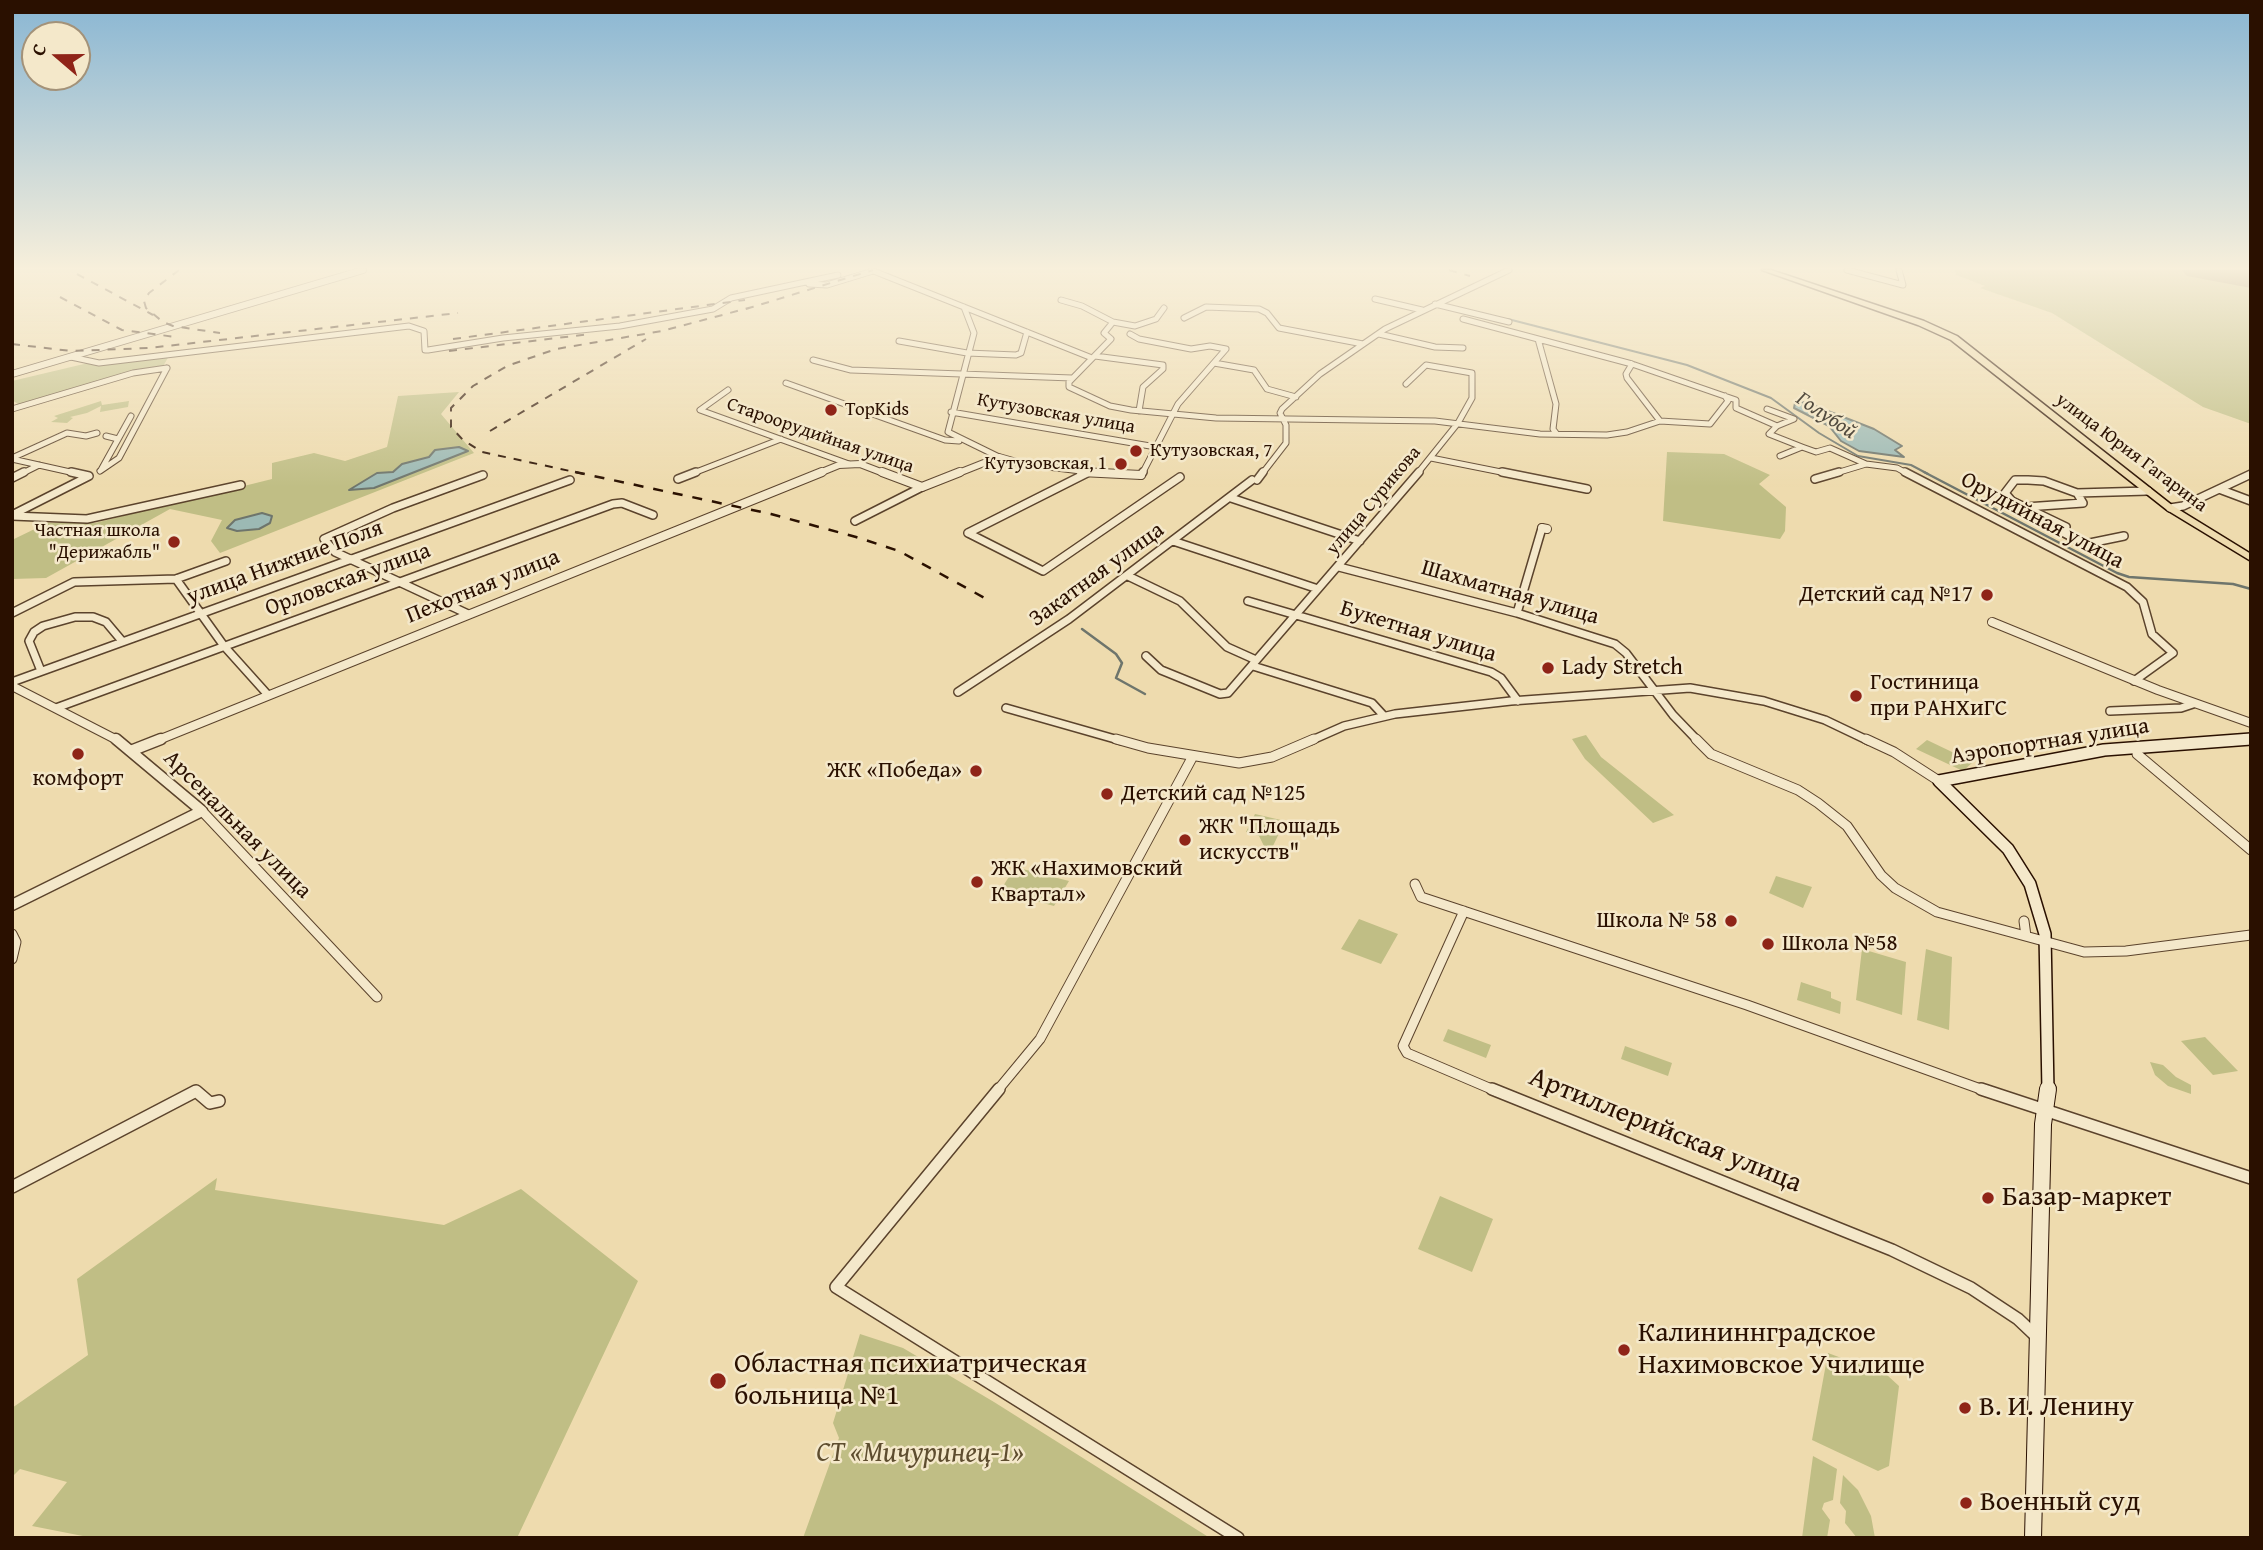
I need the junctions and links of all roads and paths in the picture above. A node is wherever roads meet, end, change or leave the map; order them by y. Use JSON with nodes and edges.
{"nodes":[{"id":1,"x":120,"y":342,"type":"edge"},
{"id":2,"x":272,"y":342,"type":"edge"},
{"id":3,"x":425,"y":342,"type":"edge"},
{"id":4,"x":476,"y":342,"type":"edge"},
{"id":5,"x":907,"y":342,"type":"edge"},
{"id":6,"x":969,"y":342,"type":"edge"},
{"id":7,"x":1023,"y":342,"type":"edge"},
{"id":8,"x":1054,"y":342,"type":"edge"},
{"id":9,"x":1108,"y":342,"type":"edge"},
{"id":10,"x":1156,"y":342,"type":"edge"},
{"id":11,"x":1354,"y":342,"type":"edge"},
{"id":12,"x":1366,"y":342,"type":"edge"},
{"id":13,"x":1415,"y":342,"type":"edge"},
{"id":14,"x":1539,"y":342,"type":"edge"},
{"id":15,"x":1547,"y":342,"type":"edge"},
{"id":16,"x":1957,"y":342,"type":"edge"},
{"id":17,"x":1966,"y":342,"type":"edge"},
{"id":18,"x":1363,"y":344,"type":"junction"},
{"id":19,"x":1464,"y":348,"type":"dead end"},
{"id":20,"x":967,"y":353,"type":"junction"},
{"id":21,"x":71,"y":357,"type":"junction"},
{"id":22,"x":1093,"y":357,"type":"junction"},
{"id":23,"x":813,"y":360,"type":"dead end"},
{"id":24,"x":1214,"y":363,"type":"junction"},
{"id":25,"x":1632,"y":364,"type":"junction"},
{"id":26,"x":13,"y":373,"type":"edge"},
{"id":27,"x":961,"y":375,"type":"junction"},
{"id":28,"x":1072,"y":379,"type":"junction"},
{"id":29,"x":786,"y":383,"type":"dead end"},
{"id":30,"x":1406,"y":384,"type":"dead end"},
{"id":31,"x":728,"y":390,"type":"dead end"},
{"id":32,"x":1725,"y":396,"type":"junction"},
{"id":33,"x":1296,"y":397,"type":"junction"},
{"id":34,"x":12,"y":409,"type":"edge"},
{"id":35,"x":1767,"y":409,"type":"dead end"},
{"id":36,"x":1139,"y":411,"type":"junction"},
{"id":37,"x":951,"y":412,"type":"junction"},
{"id":38,"x":1173,"y":415,"type":"junction"},
{"id":39,"x":131,"y":416,"type":"dead end"},
{"id":40,"x":1282,"y":418,"type":"junction"},
{"id":41,"x":1660,"y":421,"type":"junction"},
{"id":42,"x":1458,"y":423,"type":"junction"},
{"id":43,"x":1777,"y":426,"type":"junction"},
{"id":44,"x":97,"y":433,"type":"dead end"},
{"id":45,"x":1556,"y":433,"type":"junction"},
{"id":46,"x":106,"y":436,"type":"dead end"},
{"id":47,"x":118,"y":439,"type":"junction"},
{"id":48,"x":781,"y":439,"type":"junction"},
{"id":49,"x":962,"y":440,"type":"junction"},
{"id":50,"x":1156,"y":447,"type":"junction"},
{"id":51,"x":1802,"y":447,"type":"junction"},
{"id":52,"x":1780,"y":456,"type":"dead end"},
{"id":53,"x":999,"y":457,"type":"junction"},
{"id":54,"x":12,"y":458,"type":"edge"},
{"id":55,"x":1431,"y":458,"type":"junction"},
{"id":56,"x":39,"y":464,"type":"junction"},
{"id":57,"x":849,"y":464,"type":"junction"},
{"id":58,"x":1866,"y":464,"type":"junction"},
{"id":59,"x":100,"y":471,"type":"junction"},
{"id":60,"x":1087,"y":473,"type":"junction"},
{"id":61,"x":2251,"y":474,"type":"edge"},
{"id":62,"x":482,"y":475,"type":"dead end"},
{"id":63,"x":1141,"y":475,"type":"joint"},
{"id":64,"x":89,"y":476,"type":"junction"},
{"id":65,"x":1180,"y":477,"type":"dead end"},
{"id":66,"x":12,"y":478,"type":"edge"},
{"id":67,"x":678,"y":479,"type":"dead end"},
{"id":68,"x":570,"y":480,"type":"dead end"},
{"id":69,"x":1815,"y":480,"type":"dead end"},
{"id":70,"x":241,"y":485,"type":"dead end"},
{"id":71,"x":922,"y":487,"type":"junction"},
{"id":72,"x":1587,"y":489,"type":"dead end"},
{"id":73,"x":2219,"y":489,"type":"junction"},
{"id":74,"x":2148,"y":491,"type":"junction"},
{"id":75,"x":2077,"y":493,"type":"junction"},
{"id":76,"x":1231,"y":498,"type":"junction"},
{"id":77,"x":2251,"y":500,"type":"edge"},
{"id":78,"x":2025,"y":507,"type":"junction"},
{"id":79,"x":2174,"y":508,"type":"junction"},
{"id":80,"x":12,"y":515,"type":"edge"},
{"id":81,"x":653,"y":515,"type":"dead end"},
{"id":82,"x":855,"y":521,"type":"dead end"},
{"id":83,"x":1544,"y":529,"type":"dead end"},
{"id":84,"x":2124,"y":536,"type":"dead end"},
{"id":85,"x":1173,"y":541,"type":"junction"},
{"id":86,"x":1360,"y":541,"type":"junction"},
{"id":87,"x":2251,"y":552,"type":"edge"},
{"id":88,"x":350,"y":558,"type":"junction"},
{"id":89,"x":2251,"y":558,"type":"edge"},
{"id":90,"x":226,"y":561,"type":"dead end"},
{"id":91,"x":1339,"y":567,"type":"junction"},
{"id":92,"x":1128,"y":576,"type":"junction"},
{"id":93,"x":176,"y":579,"type":"junction"},
{"id":94,"x":401,"y":580,"type":"junction"},
{"id":95,"x":1318,"y":589,"type":"junction"},
{"id":96,"x":1248,"y":601,"type":"dead end"},
{"id":97,"x":200,"y":612,"type":"junction"},
{"id":98,"x":12,"y":613,"type":"edge"},
{"id":99,"x":1517,"y":613,"type":"junction"},
{"id":100,"x":468,"y":614,"type":"junction"},
{"id":101,"x":1296,"y":615,"type":"junction"},
{"id":102,"x":1992,"y":622,"type":"dead end"},
{"id":103,"x":122,"y":641,"type":"junction"},
{"id":104,"x":224,"y":646,"type":"junction"},
{"id":105,"x":1146,"y":656,"type":"dead end"},
{"id":106,"x":1254,"y":663,"type":"junction"},
{"id":107,"x":41,"y":671,"type":"junction"},
{"id":108,"x":2134,"y":681,"type":"junction"},
{"id":109,"x":12,"y":684,"type":"edge"},
{"id":110,"x":1651,"y":689,"type":"junction"},
{"id":111,"x":958,"y":692,"type":"dead end"},
{"id":112,"x":268,"y":695,"type":"junction"},
{"id":113,"x":1518,"y":701,"type":"junction"},
{"id":114,"x":2193,"y":704,"type":"junction"},
{"id":115,"x":56,"y":708,"type":"junction"},
{"id":116,"x":1006,"y":708,"type":"dead end"},
{"id":117,"x":2110,"y":711,"type":"dead end"},
{"id":118,"x":1384,"y":716,"type":"junction"},
{"id":119,"x":2251,"y":723,"type":"edge"},
{"id":120,"x":2251,"y":739,"type":"edge"},
{"id":121,"x":2251,"y":745,"type":"edge"},
{"id":122,"x":133,"y":750,"type":"junction"},
{"id":123,"x":2137,"y":754,"type":"junction"},
{"id":124,"x":1193,"y":756,"type":"junction"},
{"id":125,"x":1943,"y":784,"type":"junction"},
{"id":126,"x":202,"y":811,"type":"junction"},
{"id":127,"x":2251,"y":850,"type":"edge"},
{"id":128,"x":1415,"y":884,"type":"dead end"},
{"id":129,"x":12,"y":905,"type":"edge"},
{"id":130,"x":1464,"y":911,"type":"junction"},
{"id":131,"x":2024,"y":921,"type":"dead end"},
{"id":132,"x":12,"y":934,"type":"edge"},
{"id":133,"x":2251,"y":935,"type":"edge"},
{"id":134,"x":2026,"y":936,"type":"junction"},
{"id":135,"x":2046,"y":943,"type":"junction"},
{"id":136,"x":12,"y":959,"type":"edge"},
{"id":137,"x":377,"y":997,"type":"dead end"},
{"id":138,"x":219,"y":1101,"type":"dead end"},
{"id":139,"x":2045,"y":1112,"type":"junction"},
{"id":140,"x":2251,"y":1178,"type":"edge"},
{"id":141,"x":12,"y":1187,"type":"edge"},
{"id":142,"x":2037,"y":1337,"type":"junction"},
{"id":143,"x":1238,"y":1538,"type":"edge"},
{"id":144,"x":2033,"y":1538,"type":"edge"}],
"edges":[{"from":1,"to":21,"type":"street"},
{"from":2,"to":21,"type":"street"},
{"from":3,"to":4,"type":"street"},
{"from":5,"to":20,"type":"street"},
{"from":6,"to":20,"type":"street"},
{"from":7,"to":20,"type":"street"},
{"from":8,"to":22,"type":"street"},
{"from":9,"to":22,"type":"street"},
{"from":10,"to":24,"type":"street"},
{"from":11,"to":18,"type":"street"},
{"from":12,"to":18,"type":"street"},
{"from":13,"to":19,"type":"street"},
{"from":14,"to":45,"type":"street"},
{"from":15,"to":25,"type":"street"},
{"from":16,"to":74,"type":"main road","name":"улица Юрия Гагарина"},
{"from":17,"to":79,"type":"main road","name":"улица Юрия Гагарина"},
{"from":18,"to":33,"type":"street"},
{"from":20,"to":27,"type":"street"},
{"from":21,"to":26,"type":"street"},
{"from":22,"to":28,"type":"street"},
{"from":22,"to":36,"type":"street"},
{"from":23,"to":27,"type":"street"},
{"from":24,"to":33,"type":"street"},
{"from":24,"to":38,"type":"street"},
{"from":25,"to":32,"type":"street"},
{"from":25,"to":41,"type":"street"},
{"from":27,"to":28,"type":"street"},
{"from":27,"to":37,"type":"street"},
{"from":28,"to":36,"type":"street"},
{"from":29,"to":49,"type":"street"},
{"from":30,"to":42,"type":"street","name":"улица Сурикова"},
{"from":31,"to":48,"type":"street","name":"Староорудийная улица"},
{"from":32,"to":41,"type":"street"},
{"from":32,"to":43,"type":"street"},
{"from":33,"to":40,"type":"street"},
{"from":34,"to":59,"type":"street"},
{"from":35,"to":43,"type":"street"},
{"from":36,"to":38,"type":"street"},
{"from":37,"to":49,"type":"street"},
{"from":37,"to":50,"type":"street","name":"Кутузовская улица"},
{"from":38,"to":40,"type":"street"},
{"from":38,"to":50,"type":"street"},
{"from":39,"to":47,"type":"street"},
{"from":40,"to":42,"type":"street"},
{"from":40,"to":76,"type":"street","name":"Закатная улица"},
{"from":41,"to":45,"type":"street"},
{"from":42,"to":45,"type":"street"},
{"from":42,"to":55,"type":"street","name":"улица Сурикова"},
{"from":43,"to":51,"type":"street"},
{"from":44,"to":54,"type":"street"},
{"from":46,"to":47,"type":"street"},
{"from":47,"to":59,"type":"street"},
{"from":48,"to":57,"type":"street","name":"Староорудийная улица"},
{"from":48,"to":67,"type":"street"},
{"from":49,"to":53,"type":"street"},
{"from":50,"to":63,"type":"street"},
{"from":51,"to":52,"type":"street"},
{"from":51,"to":58,"type":"street"},
{"from":53,"to":60,"type":"street"},
{"from":53,"to":71,"type":"street"},
{"from":54,"to":56,"type":"street"},
{"from":55,"to":72,"type":"street"},
{"from":55,"to":86,"type":"street","name":"улица Сурикова"},
{"from":56,"to":64,"type":"street"},
{"from":56,"to":66,"type":"street"},
{"from":57,"to":71,"type":"street","name":"Староорудийная улица"},
{"from":57,"to":100,"type":"street","name":"Пехотная улица"},
{"from":58,"to":69,"type":"street","name":"Орудийная улица"},
{"from":58,"to":108,"type":"street","name":"Орудийная улица"},
{"from":59,"to":64,"type":"street"},
{"from":60,"to":63,"type":"street"},
{"from":60,"to":65,"type":"street"},
{"from":61,"to":73,"type":"street"},
{"from":62,"to":88,"type":"street"},
{"from":64,"to":80,"type":"street"},
{"from":68,"to":88,"type":"street","name":"улица Нижние Поля"},
{"from":70,"to":80,"type":"street"},
{"from":71,"to":82,"type":"street"},
{"from":73,"to":77,"type":"street"},
{"from":73,"to":79,"type":"street"},
{"from":74,"to":75,"type":"street"},
{"from":74,"to":79,"type":"main road","name":"улица Юрия Гагарина"},
{"from":75,"to":78,"type":"street"},
{"from":75,"to":78,"type":"street"},
{"from":76,"to":85,"type":"street","name":"Закатная улица"},
{"from":76,"to":86,"type":"street"},
{"from":78,"to":84,"type":"street"},
{"from":79,"to":87,"type":"main road","name":"улица Юрия Гагарина"},
{"from":79,"to":89,"type":"main road","name":"улица Юрия Гагарина"},
{"from":81,"to":94,"type":"street","name":"Орловская улица"},
{"from":83,"to":99,"type":"street"},
{"from":85,"to":92,"type":"street","name":"Закатная улица"},
{"from":85,"to":95,"type":"street","name":"Букетная улица"},
{"from":86,"to":91,"type":"street","name":"улица Сурикова"},
{"from":88,"to":94,"type":"street"},
{"from":88,"to":97,"type":"street","name":"улица Нижние Поля"},
{"from":90,"to":93,"type":"street"},
{"from":91,"to":95,"type":"street","name":"улица Сурикова"},
{"from":91,"to":99,"type":"street","name":"Шахматная улица"},
{"from":92,"to":106,"type":"street"},
{"from":92,"to":111,"type":"street","name":"Закатная улица"},
{"from":93,"to":97,"type":"street"},
{"from":93,"to":98,"type":"street"},
{"from":94,"to":100,"type":"street"},
{"from":94,"to":104,"type":"street","name":"Орловская улица"},
{"from":95,"to":101,"type":"street","name":"улица Сурикова"},
{"from":96,"to":101,"type":"street","name":"Букетная улица"},
{"from":97,"to":103,"type":"street","name":"улица Нижние Поля"},
{"from":97,"to":104,"type":"street"},
{"from":99,"to":110,"type":"street","name":"Шахматная улица"},
{"from":100,"to":112,"type":"street","name":"Пехотная улица"},
{"from":101,"to":106,"type":"street","name":"улица Сурикова"},
{"from":101,"to":113,"type":"street","name":"Букетная улица"},
{"from":102,"to":108,"type":"street"},
{"from":103,"to":107,"type":"street","name":"улица Нижние Поля"},
{"from":103,"to":107,"type":"street"},
{"from":104,"to":112,"type":"street"},
{"from":104,"to":115,"type":"street","name":"Орловская улица"},
{"from":105,"to":106,"type":"street","name":"улица Сурикова"},
{"from":106,"to":118,"type":"street"},
{"from":107,"to":109,"type":"street","name":"улица Нижние Поля"},
{"from":108,"to":114,"type":"street"},
{"from":109,"to":115,"type":"street","name":"Арсенальная улица"},
{"from":110,"to":113,"type":"street"},
{"from":110,"to":125,"type":"street"},
{"from":110,"to":134,"type":"street","name":"Шахматная улица"},
{"from":112,"to":122,"type":"street","name":"Пехотная улица"},
{"from":113,"to":118,"type":"street"},
{"from":114,"to":117,"type":"street"},
{"from":114,"to":119,"type":"street"},
{"from":115,"to":122,"type":"street","name":"Арсенальная улица"},
{"from":116,"to":124,"type":"street"},
{"from":118,"to":124,"type":"street"},
{"from":120,"to":125,"type":"main road","name":"Аэропортная улица"},
{"from":121,"to":123,"type":"main road","name":"Аэропортная улица"},
{"from":122,"to":126,"type":"street","name":"Арсенальная улица"},
{"from":123,"to":125,"type":"main road","name":"Аэропортная улица"},
{"from":123,"to":127,"type":"street"},
{"from":124,"to":143,"type":"street"},
{"from":125,"to":135,"type":"main road"},
{"from":126,"to":129,"type":"street"},
{"from":126,"to":137,"type":"street","name":"Арсенальная улица"},
{"from":128,"to":130,"type":"street"},
{"from":130,"to":139,"type":"street"},
{"from":130,"to":142,"type":"street","name":"Артиллерийская улица"},
{"from":131,"to":134,"type":"street"},
{"from":132,"to":136,"type":"street"},
{"from":133,"to":135,"type":"street","name":"Шахматная улица"},
{"from":134,"to":135,"type":"street","name":"Шахматная улица"},
{"from":135,"to":139,"type":"main road"},
{"from":138,"to":141,"type":"street"},
{"from":139,"to":140,"type":"street"},
{"from":139,"to":142,"type":"main road"},
{"from":142,"to":144,"type":"main road"}]}
